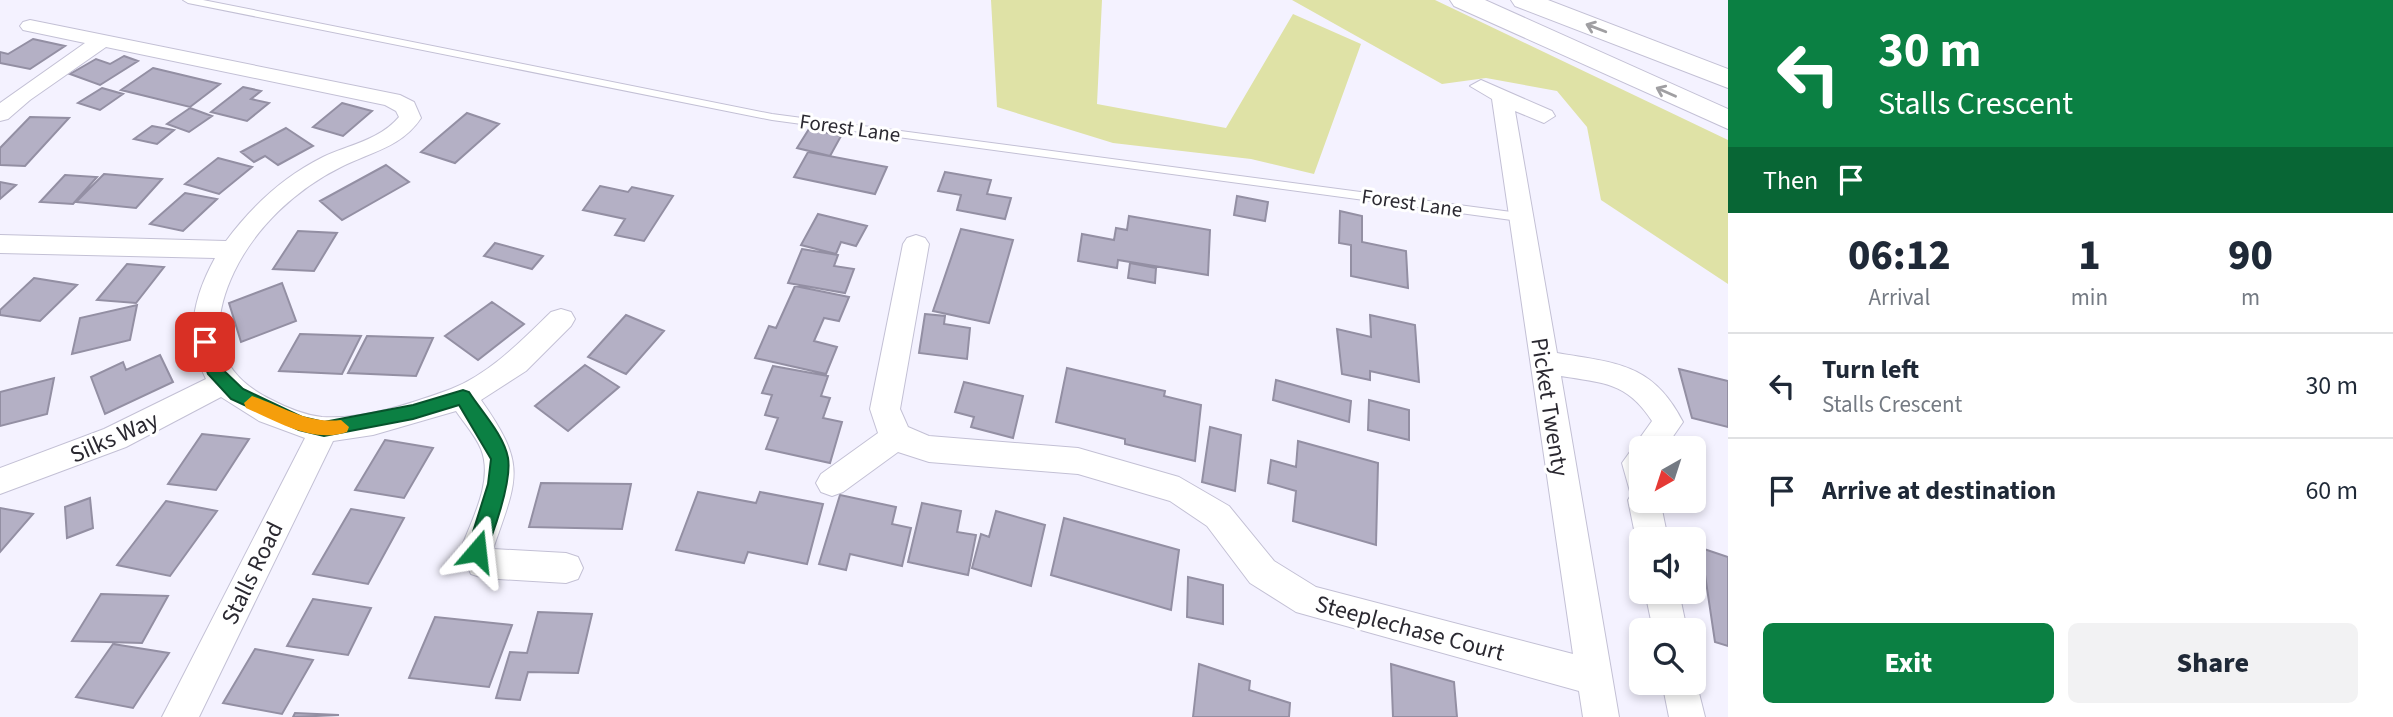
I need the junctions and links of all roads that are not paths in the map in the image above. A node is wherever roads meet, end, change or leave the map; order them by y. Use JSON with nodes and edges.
{"nodes":[{"id":1,"x":188,"y":0,"type":"edge"},
{"id":2,"x":1464,"y":0,"type":"edge"},
{"id":3,"x":1524,"y":0,"type":"edge"},
{"id":4,"x":1585,"y":0,"type":"edge"},
{"id":5,"x":30,"y":26,"type":"dead end"},
{"id":6,"x":102,"y":41,"type":"junction"},
{"id":7,"x":1728,"y":54,"type":"edge"},
{"id":8,"x":1728,"y":79,"type":"edge"},
{"id":9,"x":0,"y":114,"type":"edge"},
{"id":10,"x":1545,"y":116,"type":"dead end"},
{"id":11,"x":1728,"y":120,"type":"edge"},
{"id":12,"x":1519,"y":218,"type":"junction"},
{"id":13,"x":0,"y":244,"type":"edge"},
{"id":14,"x":916,"y":244,"type":"dead end"},
{"id":15,"x":235,"y":250,"type":"junction"},
{"id":16,"x":561,"y":319,"type":"dead end"},
{"id":17,"x":1543,"y":362,"type":"junction"},
{"id":18,"x":223,"y":383,"type":"junction"},
{"id":19,"x":463,"y":397,"type":"junction"},
{"id":20,"x":324,"y":429,"type":"junction"},
{"id":21,"x":897,"y":436,"type":"junction"},
{"id":22,"x":1657,"y":436,"type":"edge"},
{"id":23,"x":0,"y":481,"type":"edge"},
{"id":24,"x":832,"y":484,"type":"dead end"},
{"id":25,"x":566,"y":568,"type":"dead end"},
{"id":26,"x":1594,"y":677,"type":"junction"},
{"id":27,"x":1683,"y":695,"type":"edge"},
{"id":28,"x":180,"y":717,"type":"edge"},
{"id":29,"x":1601,"y":717,"type":"edge"},
{"id":30,"x":1687,"y":717,"type":"edge"}],
"edges":[{"from":1,"to":12,"type":"lane","name":"Forest Lane"},
{"from":11,"to":2,"type":"highway","one_way":true},
{"from":8,"to":3,"type":"highway","one_way":true},
{"from":4,"to":7,"type":"highway"},
{"from":5,"to":6,"type":"street"},
{"from":6,"to":9,"type":"street"},
{"from":6,"to":15,"type":"street"},
{"from":10,"to":12,"type":"street","name":"Picket Twenty"},
{"from":12,"to":17,"type":"street","name":"Picket Twenty"},
{"from":13,"to":15,"type":"street"},
{"from":14,"to":21,"type":"street"},
{"from":15,"to":18,"type":"street"},
{"from":16,"to":19,"type":"street"},
{"from":17,"to":22,"type":"street"},
{"from":17,"to":26,"type":"street","name":"Picket Twenty"},
{"from":18,"to":20,"type":"street"},
{"from":18,"to":23,"type":"street","name":"Silks Way"},
{"from":19,"to":20,"type":"street"},
{"from":19,"to":25,"type":"street"},
{"from":20,"to":28,"type":"street","name":"Stalls Road"},
{"from":21,"to":24,"type":"street"},
{"from":21,"to":26,"type":"street","name":"Steeplechase Court"},
{"from":26,"to":29,"type":"street","name":"Picket Twenty"},
{"from":27,"to":30,"type":"street"}]}
